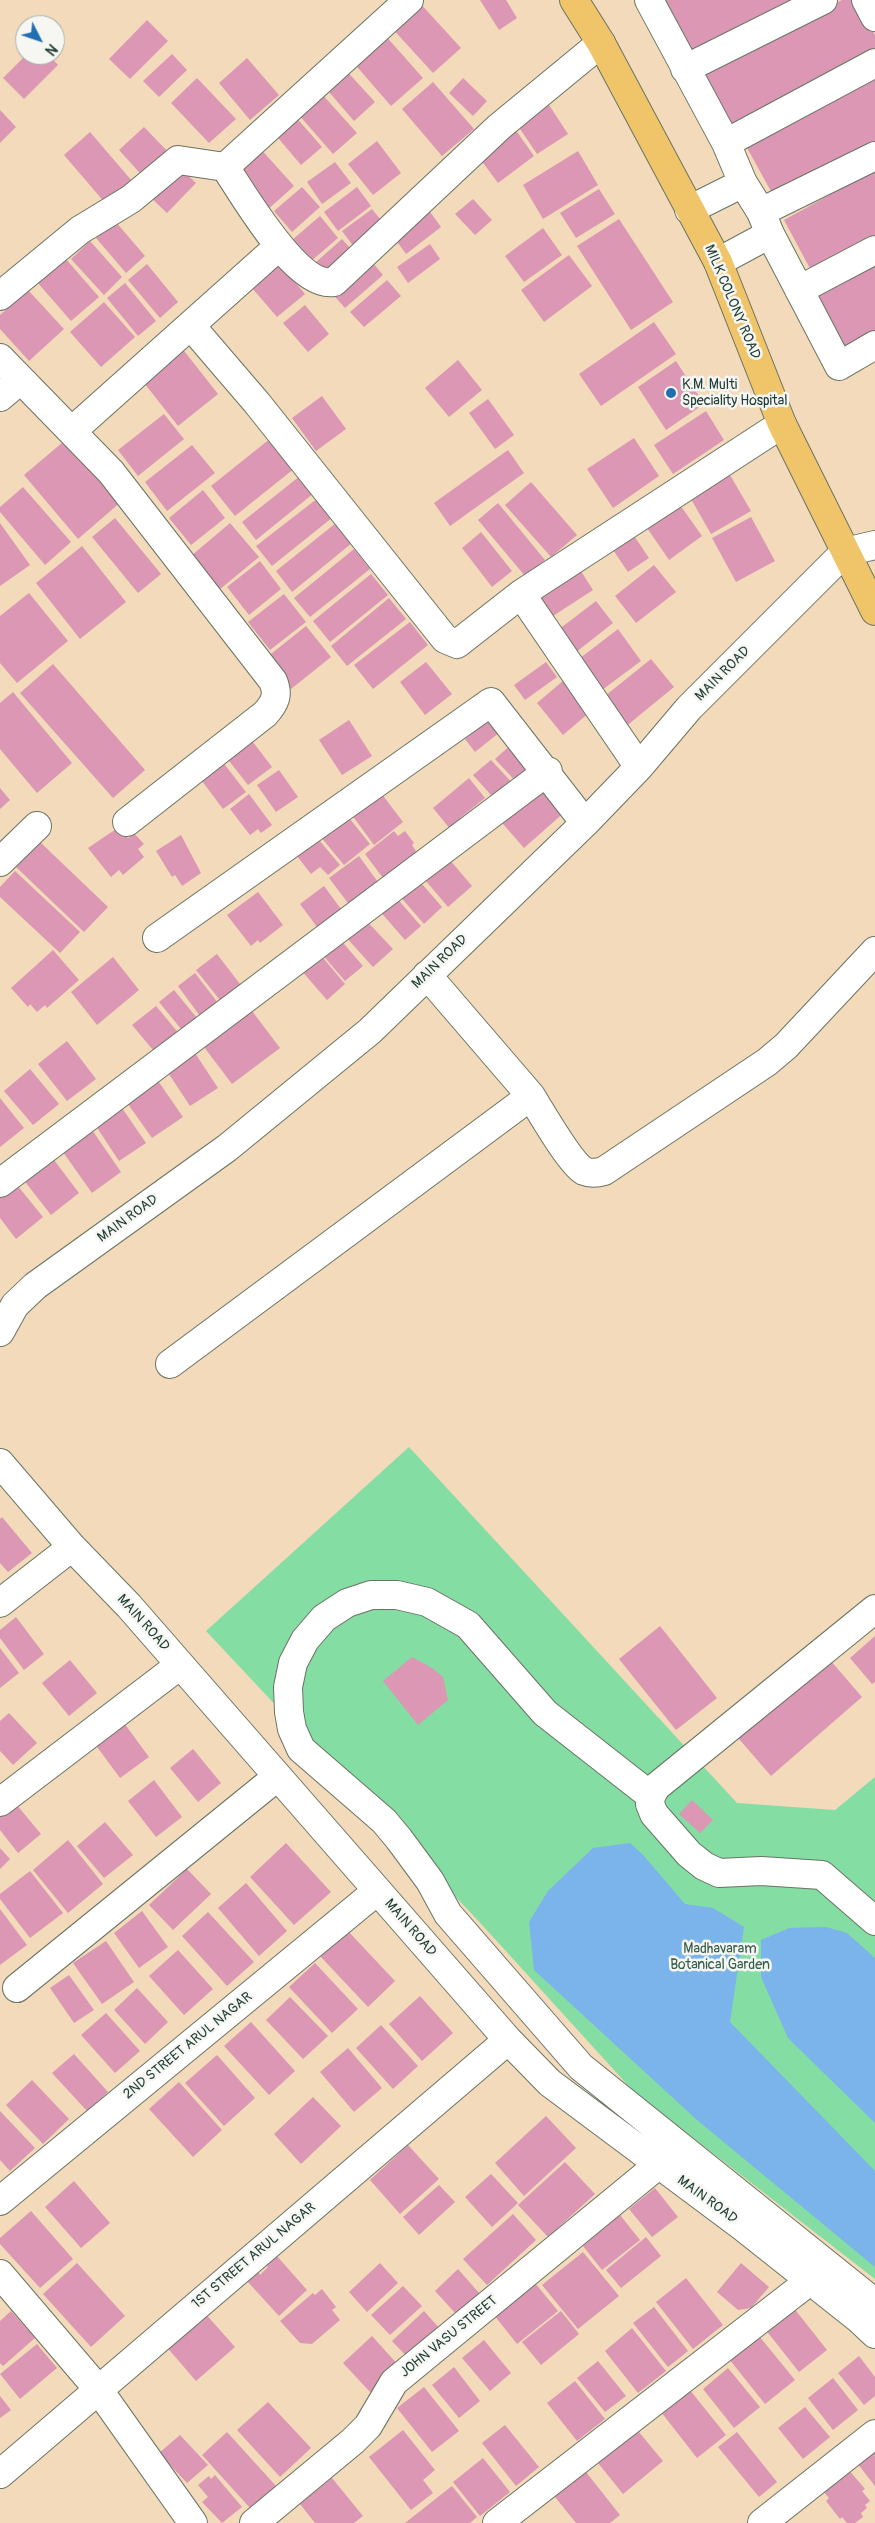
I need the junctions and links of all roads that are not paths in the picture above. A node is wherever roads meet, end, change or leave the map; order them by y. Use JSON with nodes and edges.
{"nodes":[{"id":1,"x":409,"y":0,"type":"edge"},
{"id":2,"x":574,"y":0,"type":"edge"},
{"id":3,"x":649,"y":0,"type":"edge"},
{"id":4,"x":822,"y":0,"type":"edge"},
{"id":5,"x":866,"y":0,"type":"edge"},
{"id":6,"x":875,"y":17,"type":"edge"},
{"id":7,"x":601,"y":43,"type":"junction"},
{"id":8,"x":875,"y":64,"type":"edge"},
{"id":9,"x":685,"y":70,"type":"junction"},
{"id":10,"x":726,"y":143,"type":"junction"},
{"id":11,"x":875,"y":156,"type":"edge"},
{"id":12,"x":225,"y":167,"type":"junction"},
{"id":13,"x":743,"y":183,"type":"junction"},
{"id":14,"x":689,"y":210,"type":"junction"},
{"id":15,"x":766,"y":223,"type":"junction"},
{"id":16,"x":278,"y":247,"type":"junction"},
{"id":17,"x":875,"y":250,"type":"edge"},
{"id":18,"x":718,"y":262,"type":"junction"},
{"id":19,"x":799,"y":290,"type":"junction"},
{"id":20,"x":0,"y":296,"type":"edge"},
{"id":21,"x":191,"y":326,"type":"junction"},
{"id":22,"x":875,"y":346,"type":"edge"},
{"id":23,"x":0,"y":358,"type":"edge"},
{"id":24,"x":10,"y":388,"type":"edge"},
{"id":25,"x":782,"y":424,"type":"junction"},
{"id":26,"x":72,"y":431,"type":"junction"},
{"id":27,"x":875,"y":545,"type":"edge"},
{"id":28,"x":845,"y":552,"type":"junction"},
{"id":29,"x":522,"y":594,"type":"junction"},
{"id":30,"x":875,"y":611,"type":"edge"},
{"id":31,"x":639,"y":767,"type":"junction"},
{"id":32,"x":548,"y":772,"type":"junction"},
{"id":33,"x":126,"y":822,"type":"dead end"},
{"id":34,"x":586,"y":823,"type":"junction"},
{"id":35,"x":37,"y":826,"type":"dead end"},
{"id":36,"x":0,"y":862,"type":"edge"},
{"id":37,"x":157,"y":938,"type":"dead end"},
{"id":38,"x":875,"y":951,"type":"edge"},
{"id":39,"x":427,"y":975,"type":"junction"},
{"id":40,"x":531,"y":1096,"type":"junction"},
{"id":41,"x":0,"y":1182,"type":"edge"},
{"id":42,"x":0,"y":1332,"type":"edge"},
{"id":43,"x":170,"y":1364,"type":"dead end"},
{"id":44,"x":0,"y":1463,"type":"edge"},
{"id":45,"x":72,"y":1548,"type":"junction"},
{"id":46,"x":0,"y":1603,"type":"edge"},
{"id":47,"x":875,"y":1609,"type":"edge"},
{"id":48,"x":180,"y":1665,"type":"junction"},
{"id":49,"x":277,"y":1776,"type":"junction"},
{"id":50,"x":651,"y":1796,"type":"junction"},
{"id":51,"x":0,"y":1802,"type":"edge"},
{"id":52,"x":822,"y":1875,"type":"junction"},
{"id":53,"x":377,"y":1891,"type":"junction"},
{"id":54,"x":875,"y":1899,"type":"edge"},
{"id":55,"x":875,"y":1921,"type":"edge"},
{"id":56,"x":17,"y":1988,"type":"dead end"},
{"id":57,"x":508,"y":2040,"type":"junction"},
{"id":58,"x":658,"y":2166,"type":"junction"},
{"id":59,"x":0,"y":2201,"type":"edge"},
{"id":60,"x":0,"y":2274,"type":"edge"},
{"id":61,"x":811,"y":2280,"type":"junction"},
{"id":62,"x":875,"y":2303,"type":"edge"},
{"id":63,"x":875,"y":2334,"type":"edge"},
{"id":64,"x":98,"y":2389,"type":"junction"},
{"id":65,"x":875,"y":2434,"type":"edge"},
{"id":66,"x":0,"y":2474,"type":"edge"},
{"id":67,"x":193,"y":2523,"type":"edge"},
{"id":68,"x":254,"y":2523,"type":"edge"},
{"id":69,"x":497,"y":2523,"type":"edge"},
{"id":70,"x":762,"y":2523,"type":"edge"}],
"edges":[{"from":1,"to":12,"type":"street"},
{"from":2,"to":7,"type":"main road","name":"MILK COLONY ROAD"},
{"from":3,"to":9,"type":"street"},
{"from":4,"to":9,"type":"street"},
{"from":5,"to":6,"type":"street"},
{"from":7,"to":14,"type":"main road","name":"MILK COLONY ROAD"},
{"from":7,"to":16,"type":"street"},
{"from":8,"to":10,"type":"street"},
{"from":9,"to":10,"type":"street"},
{"from":10,"to":13,"type":"street"},
{"from":11,"to":15,"type":"street"},
{"from":12,"to":16,"type":"street"},
{"from":12,"to":20,"type":"street"},
{"from":13,"to":14,"type":"street"},
{"from":13,"to":15,"type":"street"},
{"from":14,"to":18,"type":"main road","name":"MILK COLONY ROAD"},
{"from":15,"to":18,"type":"street"},
{"from":15,"to":19,"type":"street"},
{"from":16,"to":21,"type":"street"},
{"from":17,"to":19,"type":"street"},
{"from":18,"to":25,"type":"main road","name":"MILK COLONY ROAD"},
{"from":19,"to":22,"type":"street"},
{"from":21,"to":26,"type":"street"},
{"from":21,"to":29,"type":"street"},
{"from":23,"to":24,"type":"street"},
{"from":24,"to":26,"type":"street"},
{"from":25,"to":28,"type":"main road","name":"MILK COLONY ROAD"},
{"from":25,"to":29,"type":"street"},
{"from":26,"to":33,"type":"street"},
{"from":27,"to":28,"type":"street"},
{"from":28,"to":30,"type":"main road","name":"MILK COLONY ROAD"},
{"from":28,"to":31,"type":"street","name":"MAIN ROAD"},
{"from":29,"to":31,"type":"street"},
{"from":31,"to":34,"type":"street","name":"MAIN ROAD"},
{"from":32,"to":34,"type":"street"},
{"from":32,"to":37,"type":"street"},
{"from":32,"to":41,"type":"street"},
{"from":34,"to":39,"type":"street","name":"MAIN ROAD"},
{"from":35,"to":36,"type":"street"},
{"from":38,"to":40,"type":"street"},
{"from":39,"to":40,"type":"street"},
{"from":39,"to":42,"type":"street","name":"MAIN ROAD"},
{"from":40,"to":43,"type":"street"},
{"from":44,"to":45,"type":"street","name":"MAIN ROAD"},
{"from":45,"to":46,"type":"street"},
{"from":45,"to":48,"type":"street","name":"MAIN ROAD"},
{"from":47,"to":50,"type":"street"},
{"from":48,"to":49,"type":"street","name":"MAIN ROAD"},
{"from":48,"to":51,"type":"street"},
{"from":49,"to":53,"type":"street","name":"MAIN ROAD"},
{"from":49,"to":56,"type":"street"},
{"from":50,"to":52,"type":"street"},
{"from":50,"to":62,"type":"street"},
{"from":52,"to":54,"type":"street"},
{"from":52,"to":55,"type":"street"},
{"from":53,"to":57,"type":"street","name":"MAIN ROAD"},
{"from":53,"to":59,"type":"street","name":"2ND STREET ARUL NAGAR"},
{"from":57,"to":58,"type":"street","name":"MAIN ROAD"},
{"from":57,"to":64,"type":"street","name":"1ST STREET ARUL NAGAR"},
{"from":58,"to":61,"type":"street","name":"MAIN ROAD"},
{"from":58,"to":68,"type":"street","name":"JOHN VASU STREET"},
{"from":60,"to":64,"type":"street"},
{"from":61,"to":63,"type":"street","name":"MAIN ROAD"},
{"from":61,"to":69,"type":"street"},
{"from":64,"to":66,"type":"street","name":"1ST STREET ARUL NAGAR"},
{"from":64,"to":67,"type":"street"},
{"from":65,"to":70,"type":"street"}]}
